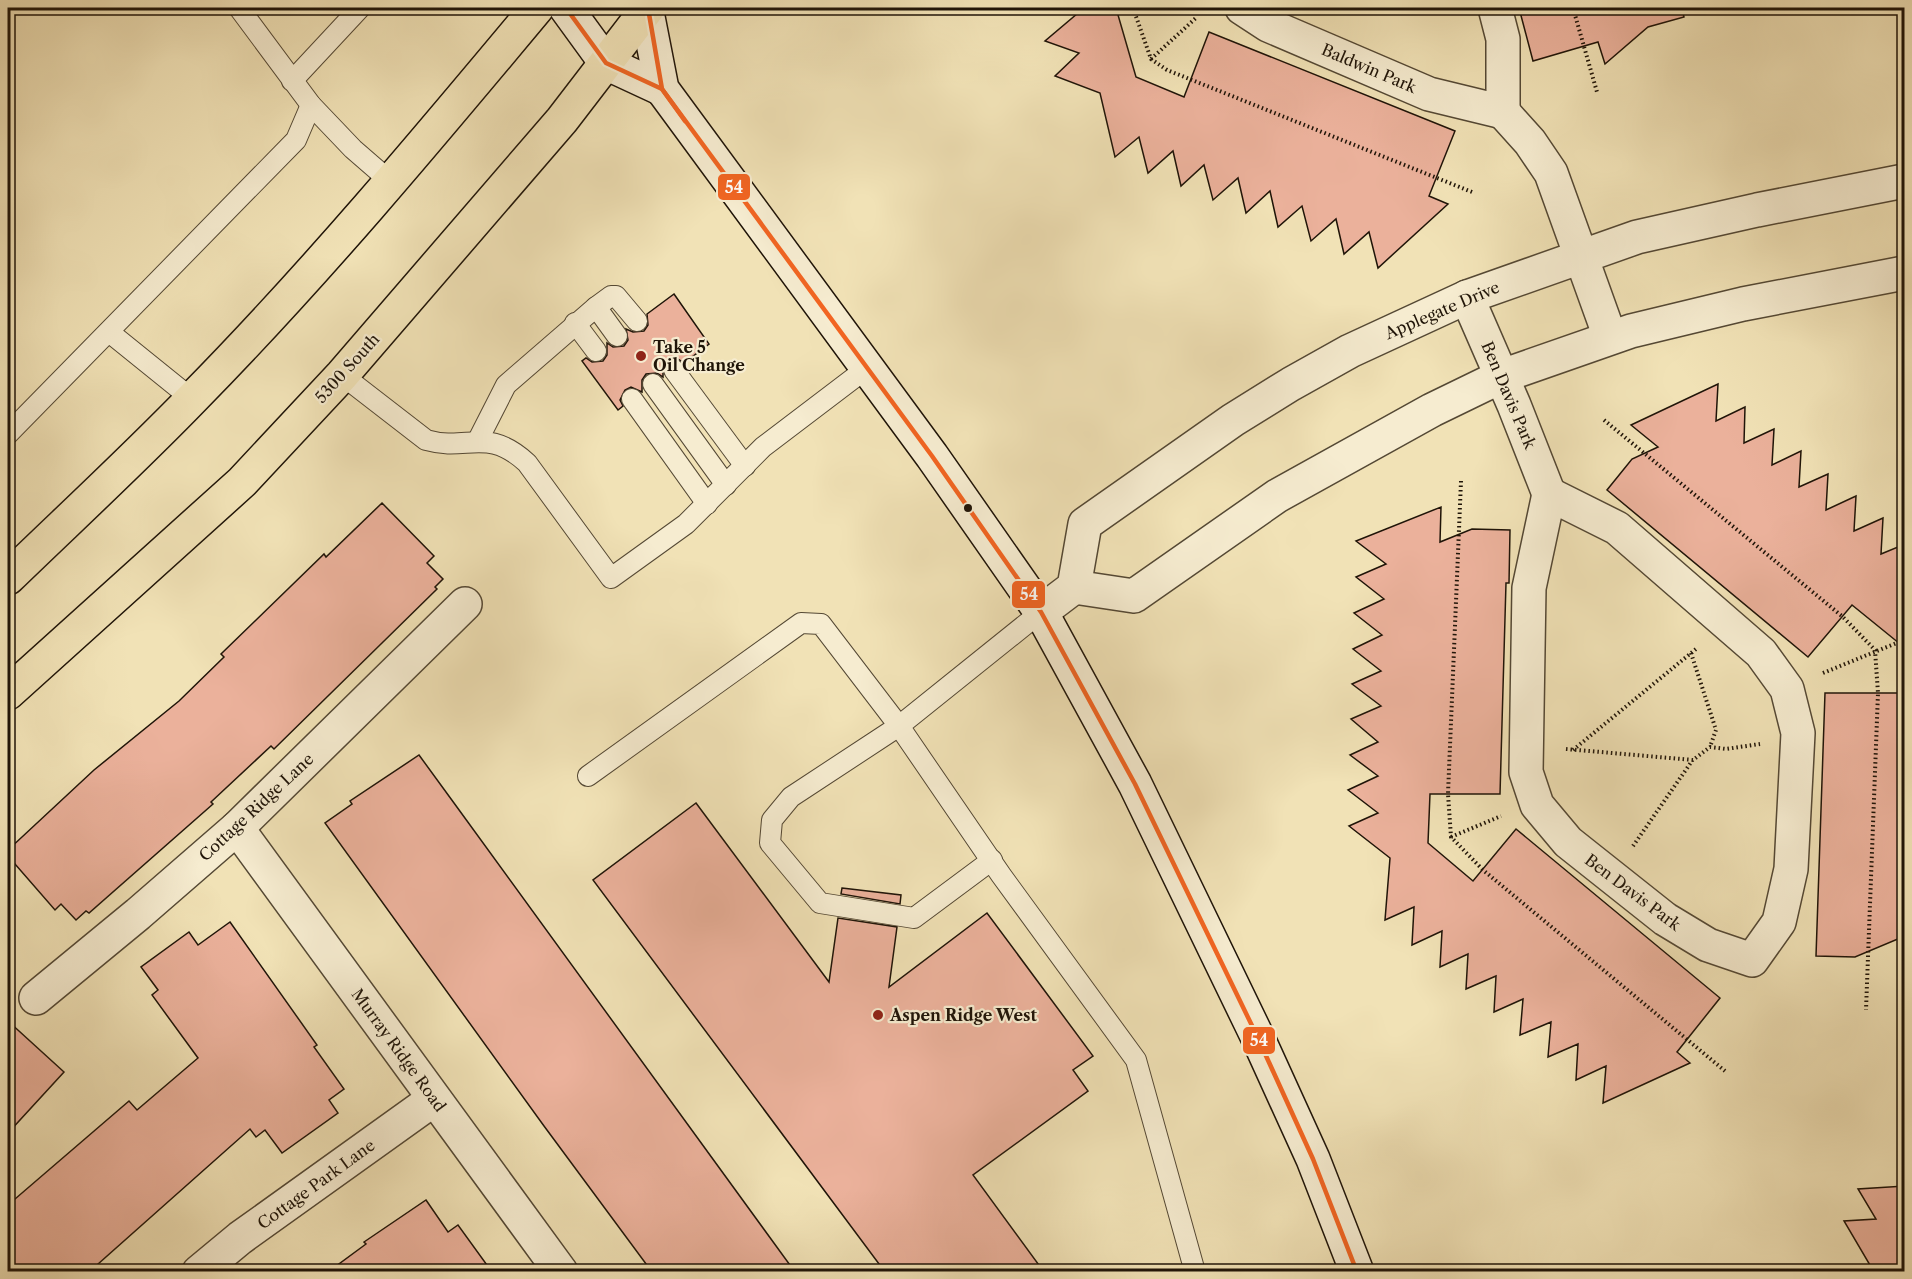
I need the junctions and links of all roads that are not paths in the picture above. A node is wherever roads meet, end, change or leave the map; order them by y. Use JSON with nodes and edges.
{"nodes":[{"id":1,"x":239,"y":8,"type":"edge"},
{"id":2,"x":360,"y":8,"type":"edge"},
{"id":3,"x":537,"y":8,"type":"edge"},
{"id":4,"x":566,"y":8,"type":"edge"},
{"id":5,"x":1242,"y":8,"type":"edge"},
{"id":6,"x":1495,"y":8,"type":"edge"},
{"id":7,"x":646,"y":9,"type":"edge"},
{"id":8,"x":606,"y":63,"type":"junction"},
{"id":9,"x":292,"y":81,"type":"junction"},
{"id":10,"x":662,"y":89,"type":"junction"},
{"id":11,"x":311,"y":105,"type":"junction"},
{"id":12,"x":1503,"y":112,"type":"junction"},
{"id":13,"x":1905,"y":181,"type":"edge"},
{"id":14,"x":391,"y":182,"type":"junction"},
{"id":15,"x":1582,"y":255,"type":"junction"},
{"id":16,"x":1905,"y":273,"type":"edge"},
{"id":17,"x":1467,"y":297,"type":"junction"},
{"id":18,"x":596,"y":307,"type":"junction"},
{"id":19,"x":637,"y":321,"type":"dead end"},
{"id":20,"x":575,"y":323,"type":"junction"},
{"id":21,"x":109,"y":332,"type":"junction"},
{"id":22,"x":617,"y":336,"type":"dead end"},
{"id":23,"x":1610,"y":337,"type":"junction"},
{"id":24,"x":596,"y":351,"type":"dead end"},
{"id":25,"x":867,"y":368,"type":"junction"},
{"id":26,"x":674,"y":370,"type":"dead end"},
{"id":27,"x":342,"y":375,"type":"junction"},
{"id":28,"x":1502,"y":376,"type":"junction"},
{"id":29,"x":653,"y":384,"type":"dead end"},
{"id":30,"x":192,"y":399,"type":"junction"},
{"id":31,"x":632,"y":399,"type":"dead end"},
{"id":32,"x":8,"y":434,"type":"edge"},
{"id":33,"x":478,"y":440,"type":"junction"},
{"id":34,"x":745,"y":466,"type":"junction"},
{"id":35,"x":726,"y":485,"type":"junction"},
{"id":36,"x":1549,"y":494,"type":"junction"},
{"id":37,"x":707,"y":504,"type":"junction"},
{"id":38,"x":8,"y":578,"type":"edge"},
{"id":39,"x":1074,"y":587,"type":"junction"},
{"id":40,"x":465,"y":604,"type":"dead end"},
{"id":41,"x":1041,"y":612,"type":"junction"},
{"id":42,"x":8,"y":693,"type":"edge"},
{"id":43,"x":898,"y":726,"type":"junction"},
{"id":44,"x":588,"y":776,"type":"dead end"},
{"id":45,"x":237,"y":828,"type":"junction"},
{"id":46,"x":992,"y":860,"type":"junction"},
{"id":47,"x":36,"y":998,"type":"dead end"},
{"id":48,"x":435,"y":1099,"type":"junction"},
{"id":49,"x":199,"y":1272,"type":"edge"},
{"id":50,"x":561,"y":1272,"type":"edge"},
{"id":51,"x":1195,"y":1272,"type":"edge"},
{"id":52,"x":1357,"y":1272,"type":"edge"}],
"edges":[{"from":1,"to":9,"type":"lane"},
{"from":2,"to":9,"type":"lane"},
{"from":3,"to":14,"type":"main road"},
{"from":4,"to":8,"type":"street"},
{"from":5,"to":12,"type":"street","name":"Baldwin Park"},
{"from":6,"to":12,"type":"street"},
{"from":7,"to":8,"type":"main road","name":"5300 South"},
{"from":7,"to":10,"type":"street"},
{"from":8,"to":10,"type":"street"},
{"from":8,"to":27,"type":"main road","name":"5300 South"},
{"from":9,"to":11,"type":"lane"},
{"from":10,"to":25,"type":"street"},
{"from":11,"to":14,"type":"lane"},
{"from":11,"to":21,"type":"lane"},
{"from":12,"to":15,"type":"street"},
{"from":13,"to":15,"type":"street","name":"Applegate Drive"},
{"from":14,"to":30,"type":"main road"},
{"from":15,"to":17,"type":"street","name":"Applegate Drive"},
{"from":15,"to":23,"type":"street"},
{"from":16,"to":23,"type":"street"},
{"from":17,"to":28,"type":"street","name":"Ben Davis Park"},
{"from":17,"to":39,"type":"street","name":"Applegate Drive"},
{"from":18,"to":19,"type":"lane"},
{"from":18,"to":20,"type":"lane"},
{"from":18,"to":22,"type":"lane"},
{"from":20,"to":24,"type":"lane"},
{"from":20,"to":33,"type":"lane"},
{"from":21,"to":30,"type":"lane"},
{"from":21,"to":32,"type":"lane"},
{"from":23,"to":28,"type":"street"},
{"from":25,"to":34,"type":"lane"},
{"from":25,"to":41,"type":"street"},
{"from":26,"to":34,"type":"lane"},
{"from":27,"to":33,"type":"lane"},
{"from":27,"to":42,"type":"main road","name":"5300 South"},
{"from":28,"to":36,"type":"street","name":"Ben Davis Park"},
{"from":28,"to":39,"type":"street"},
{"from":29,"to":35,"type":"lane"},
{"from":30,"to":38,"type":"main road"},
{"from":31,"to":37,"type":"lane"},
{"from":33,"to":37,"type":"lane"},
{"from":34,"to":35,"type":"lane"},
{"from":35,"to":37,"type":"lane"},
{"from":36,"to":36,"type":"street","name":"Ben Davis Park"},
{"from":39,"to":41,"type":"street"},
{"from":40,"to":45,"type":"street","name":"Cottage Ridge Lane"},
{"from":41,"to":43,"type":"lane"},
{"from":41,"to":52,"type":"street"},
{"from":43,"to":44,"type":"lane"},
{"from":43,"to":46,"type":"lane"},
{"from":43,"to":46,"type":"lane"},
{"from":45,"to":47,"type":"street","name":"Cottage Ridge Lane"},
{"from":45,"to":48,"type":"street","name":"Murray Ridge Road"},
{"from":46,"to":51,"type":"lane"},
{"from":48,"to":49,"type":"street","name":"Cottage Park Lane"},
{"from":48,"to":50,"type":"street","name":"Murray Ridge Road"}]}
